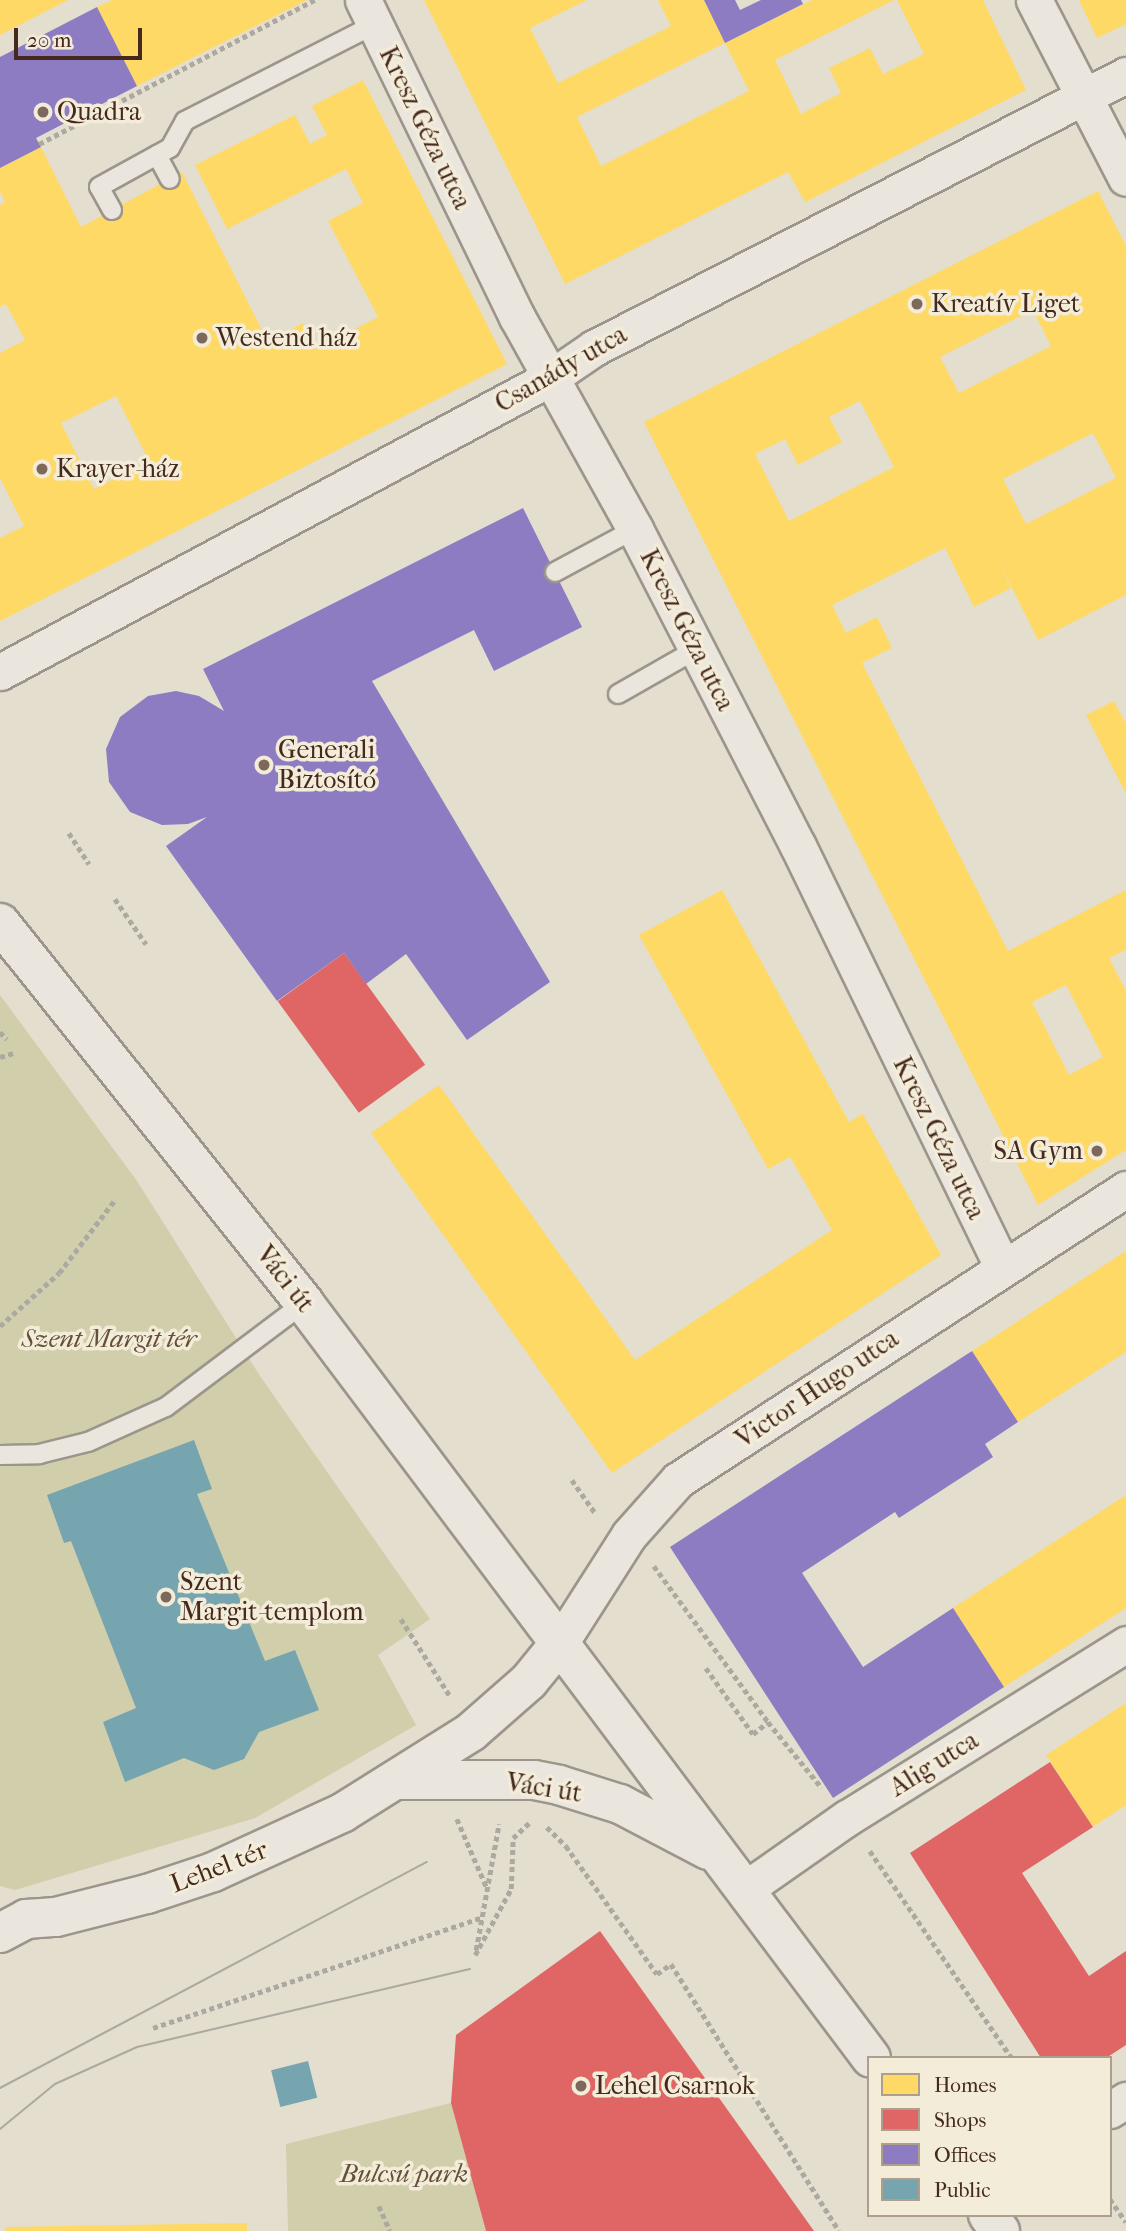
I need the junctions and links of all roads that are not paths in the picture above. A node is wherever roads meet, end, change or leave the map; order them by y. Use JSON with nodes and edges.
{"nodes":[{"id":1,"x":1034,"y":0,"type":"edge"},
{"id":2,"x":369,"y":12,"type":"edge"},
{"id":3,"x":1126,"y":75,"type":"edge"},
{"id":4,"x":1082,"y":95,"type":"junction"},
{"id":5,"x":157,"y":155,"type":"junction"},
{"id":6,"x":170,"y":178,"type":"dead end"},
{"id":7,"x":1126,"y":178,"type":"edge"},
{"id":8,"x":112,"y":210,"type":"dead end"},
{"id":9,"x":550,"y":378,"type":"junction"},
{"id":10,"x":635,"y":529,"type":"junction"},
{"id":11,"x":555,"y":572,"type":"dead end"},
{"id":12,"x":697,"y":649,"type":"junction"},
{"id":13,"x":0,"y":671,"type":"edge"},
{"id":14,"x":618,"y":694,"type":"dead end"},
{"id":15,"x":0,"y":923,"type":"edge"},
{"id":16,"x":1126,"y":1189,"type":"edge"},
{"id":17,"x":1002,"y":1266,"type":"junction"},
{"id":18,"x":304,"y":1303,"type":"junction"},
{"id":19,"x":0,"y":1455,"type":"edge"},
{"id":20,"x":560,"y":1643,"type":"junction"},
{"id":21,"x":1126,"y":1644,"type":"edge"},
{"id":22,"x":399,"y":1780,"type":"junction"},
{"id":23,"x":719,"y":1856,"type":"junction"},
{"id":24,"x":744,"y":1889,"type":"junction"},
{"id":25,"x":9,"y":1921,"type":"edge"},
{"id":26,"x":869,"y":2056,"type":"edge"}],
"edges":[{"from":1,"to":4,"type":"street"},
{"from":2,"to":5,"type":"lane"},
{"from":2,"to":9,"type":"street","name":"Kresz Géza utca"},
{"from":3,"to":4,"type":"street","name":"Csanády utca"},
{"from":4,"to":7,"type":"street"},
{"from":4,"to":9,"type":"street","name":"Csanády utca"},
{"from":5,"to":6,"type":"lane"},
{"from":5,"to":8,"type":"lane"},
{"from":9,"to":10,"type":"street","name":"Kresz Géza utca"},
{"from":9,"to":13,"type":"street","name":"Csanády utca"},
{"from":10,"to":11,"type":"lane"},
{"from":10,"to":12,"type":"street","name":"Kresz Géza utca"},
{"from":12,"to":14,"type":"lane"},
{"from":12,"to":17,"type":"street","name":"Kresz Géza utca"},
{"from":15,"to":18,"type":"main road","name":"Váci út"},
{"from":16,"to":17,"type":"street","name":"Victor Hugo utca"},
{"from":17,"to":20,"type":"street","name":"Victor Hugo utca"},
{"from":18,"to":19,"type":"lane"},
{"from":18,"to":20,"type":"main road","name":"Váci út"},
{"from":20,"to":22,"type":"main road"},
{"from":20,"to":23,"type":"main road","name":"Váci út"},
{"from":21,"to":24,"type":"street","name":"Alig utca"},
{"from":22,"to":23,"type":"main road","name":"Váci út"},
{"from":22,"to":25,"type":"main road","name":"Lehel tér"},
{"from":23,"to":24,"type":"main road","name":"Váci út"},
{"from":24,"to":26,"type":"main road","name":"Váci út"}]}
